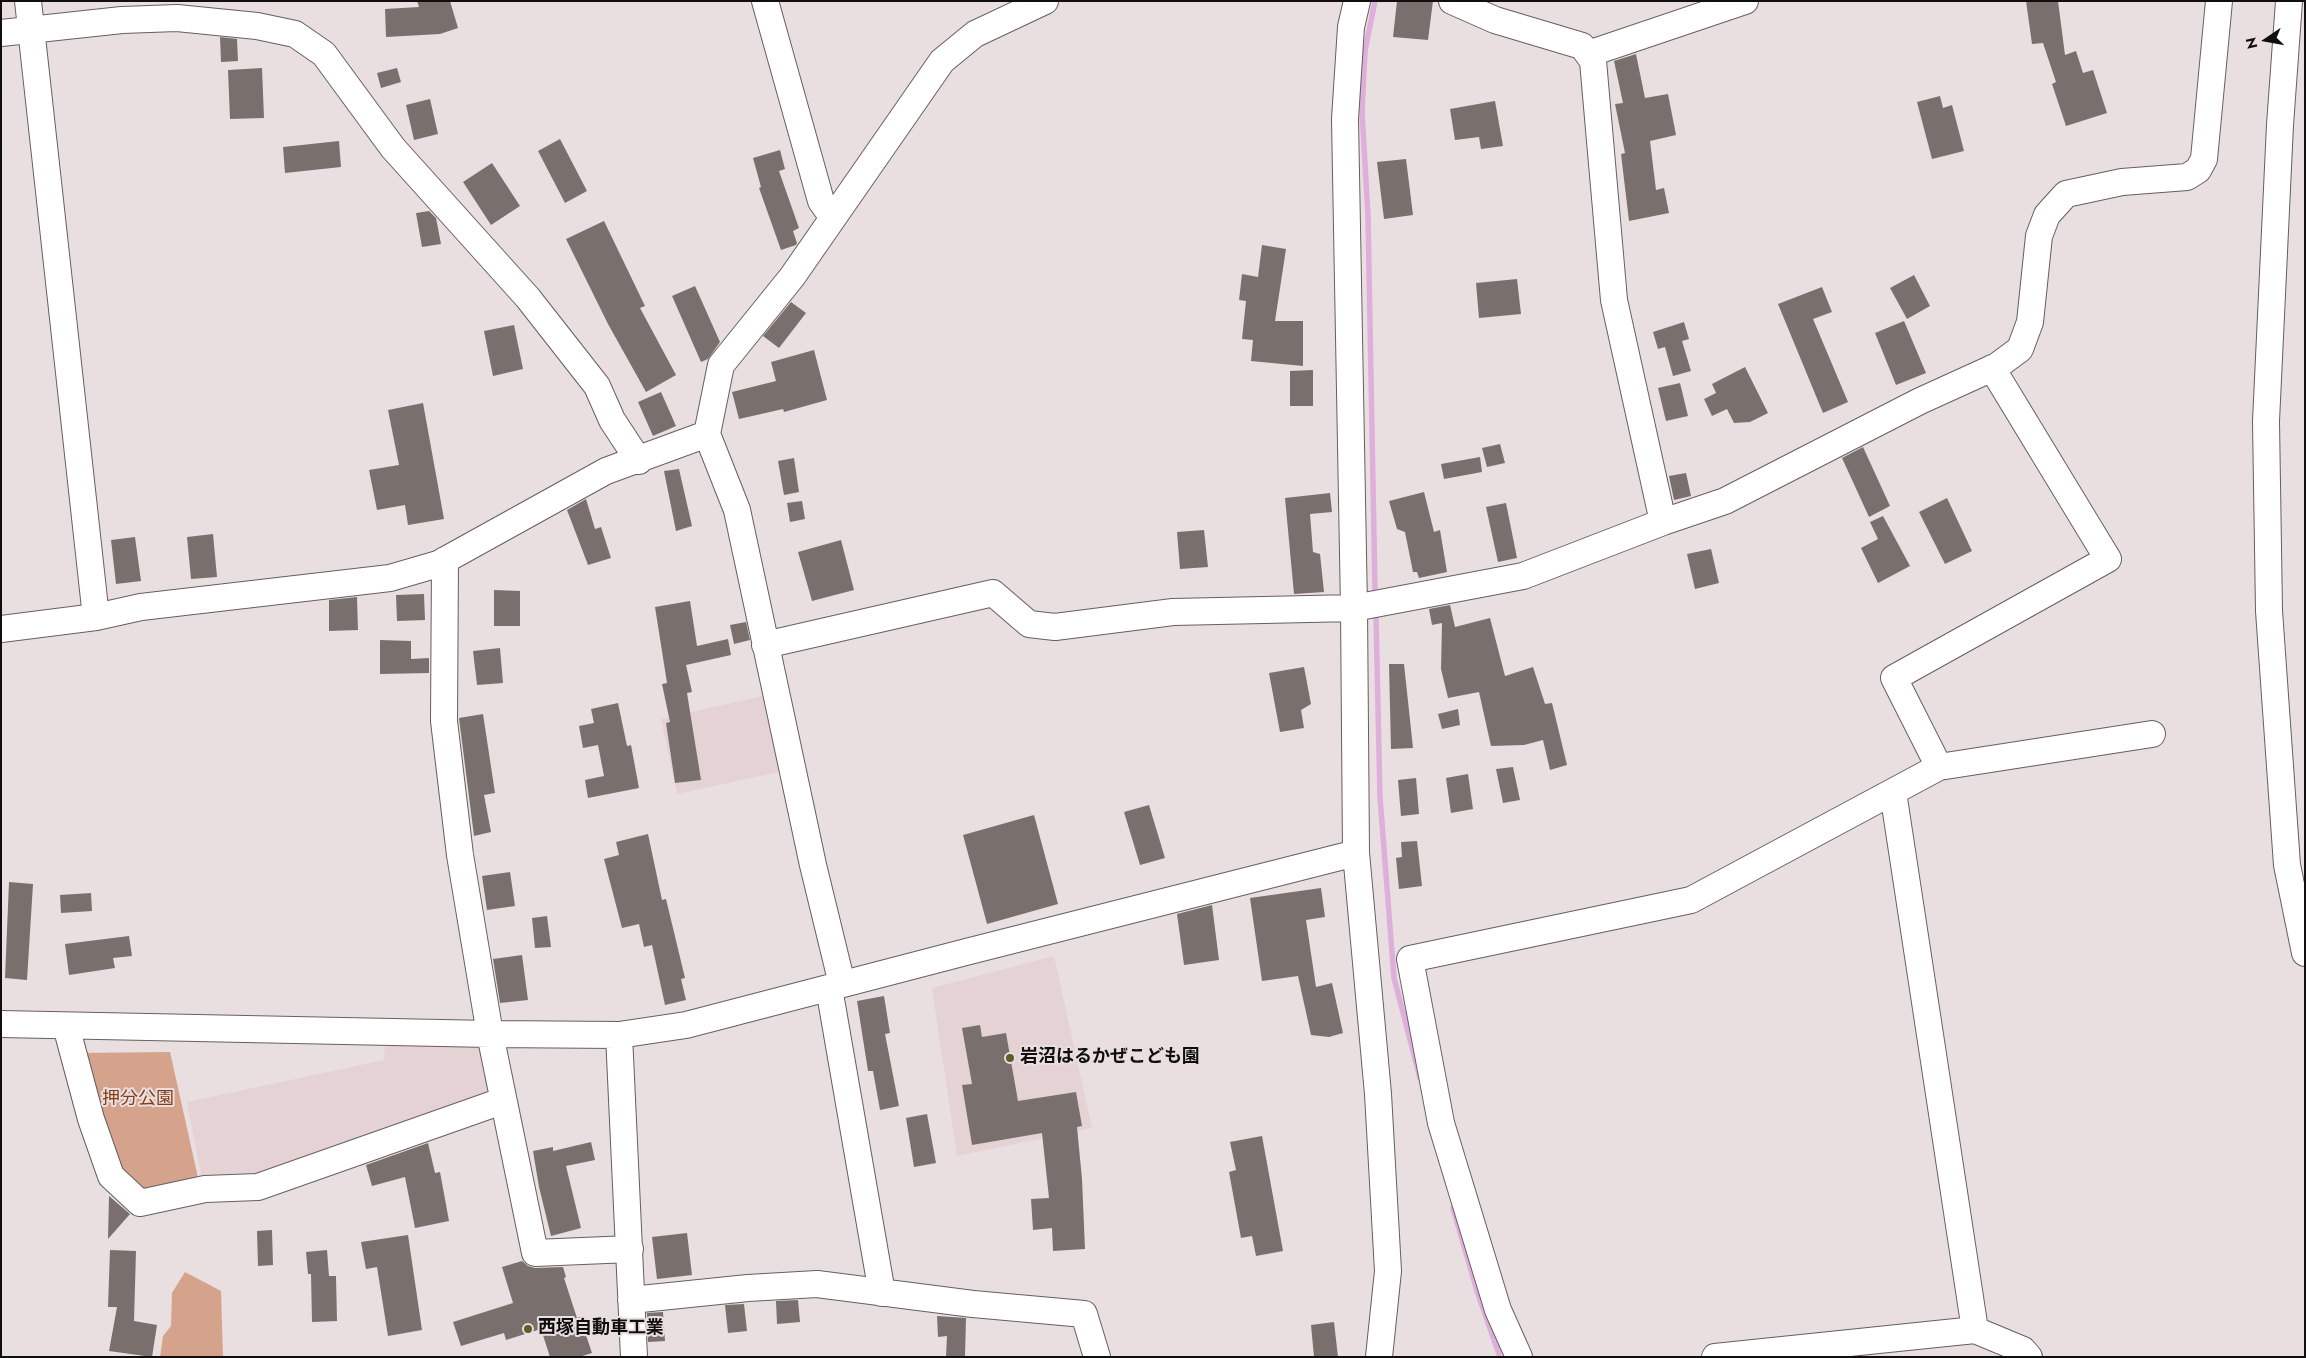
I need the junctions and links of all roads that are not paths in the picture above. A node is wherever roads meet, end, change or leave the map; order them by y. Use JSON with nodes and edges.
{"nodes":[{"id":1,"x":28,"y":1,"type":"edge"},
{"id":2,"x":765,"y":1,"type":"edge"},
{"id":3,"x":1045,"y":1,"type":"edge"},
{"id":4,"x":1357,"y":1,"type":"edge"},
{"id":5,"x":1452,"y":1,"type":"edge"},
{"id":6,"x":1745,"y":1,"type":"edge"},
{"id":7,"x":2219,"y":1,"type":"edge"},
{"id":8,"x":2289,"y":1,"type":"edge"},
{"id":9,"x":31,"y":30,"type":"junction"},
{"id":10,"x":1,"y":33,"type":"edge"},
{"id":11,"x":1588,"y":54,"type":"junction"},
{"id":12,"x":833,"y":218,"type":"junction"},
{"id":13,"x":1992,"y":368,"type":"junction"},
{"id":14,"x":707,"y":434,"type":"junction"},
{"id":15,"x":639,"y":461,"type":"junction"},
{"id":16,"x":1663,"y":522,"type":"junction"},
{"id":17,"x":445,"y":560,"type":"junction"},
{"id":18,"x":1354,"y":608,"type":"junction"},
{"id":19,"x":96,"y":617,"type":"junction"},
{"id":20,"x":1,"y":629,"type":"edge"},
{"id":21,"x":765,"y":645,"type":"junction"},
{"id":22,"x":2152,"y":734,"type":"dead end"},
{"id":23,"x":1939,"y":767,"type":"junction"},
{"id":24,"x":1892,"y":792,"type":"junction"},
{"id":25,"x":1356,"y":853,"type":"junction"},
{"id":26,"x":2305,"y":953,"type":"edge"},
{"id":27,"x":836,"y":986,"type":"junction"},
{"id":28,"x":1,"y":1024,"type":"edge"},
{"id":29,"x":66,"y":1026,"type":"junction"},
{"id":30,"x":490,"y":1034,"type":"junction"},
{"id":31,"x":619,"y":1035,"type":"junction"},
{"id":32,"x":502,"y":1101,"type":"junction"},
{"id":33,"x":630,"y":1249,"type":"junction"},
{"id":34,"x":882,"y":1293,"type":"junction"},
{"id":35,"x":631,"y":1300,"type":"junction"},
{"id":36,"x":1975,"y":1330,"type":"junction"},
{"id":37,"x":1787,"y":1353,"type":"edge"},
{"id":38,"x":634,"y":1357,"type":"edge"},
{"id":39,"x":1097,"y":1357,"type":"edge"},
{"id":40,"x":1379,"y":1357,"type":"edge"},
{"id":41,"x":1519,"y":1357,"type":"edge"},
{"id":42,"x":1716,"y":1357,"type":"edge"},
{"id":43,"x":2029,"y":1357,"type":"edge"}],
"edges":[{"from":1,"to":9,"type":"street"},
{"from":2,"to":12,"type":"street"},
{"from":3,"to":12,"type":"street"},
{"from":4,"to":18,"type":"street"},
{"from":5,"to":11,"type":"street"},
{"from":6,"to":11,"type":"street"},
{"from":7,"to":13,"type":"street"},
{"from":8,"to":26,"type":"street"},
{"from":9,"to":10,"type":"street"},
{"from":9,"to":15,"type":"street"},
{"from":9,"to":19,"type":"street"},
{"from":11,"to":16,"type":"street"},
{"from":12,"to":14,"type":"street"},
{"from":13,"to":16,"type":"street"},
{"from":13,"to":23,"type":"street"},
{"from":14,"to":15,"type":"street"},
{"from":14,"to":21,"type":"street"},
{"from":15,"to":17,"type":"street"},
{"from":16,"to":18,"type":"street"},
{"from":17,"to":19,"type":"street"},
{"from":17,"to":30,"type":"street"},
{"from":18,"to":21,"type":"street"},
{"from":18,"to":25,"type":"street"},
{"from":19,"to":20,"type":"street"},
{"from":21,"to":27,"type":"street"},
{"from":22,"to":23,"type":"street"},
{"from":23,"to":24,"type":"street"},
{"from":24,"to":36,"type":"street"},
{"from":24,"to":41,"type":"street"},
{"from":25,"to":27,"type":"street"},
{"from":25,"to":40,"type":"street"},
{"from":27,"to":31,"type":"street"},
{"from":27,"to":34,"type":"street"},
{"from":28,"to":29,"type":"street"},
{"from":29,"to":30,"type":"street"},
{"from":29,"to":32,"type":"street"},
{"from":30,"to":31,"type":"street"},
{"from":30,"to":32,"type":"street"},
{"from":31,"to":33,"type":"street"},
{"from":32,"to":33,"type":"street"},
{"from":33,"to":35,"type":"street"},
{"from":34,"to":35,"type":"street"},
{"from":34,"to":39,"type":"street"},
{"from":35,"to":38,"type":"street"},
{"from":36,"to":37,"type":"street"},
{"from":36,"to":43,"type":"street"},
{"from":37,"to":42,"type":"street"}]}
